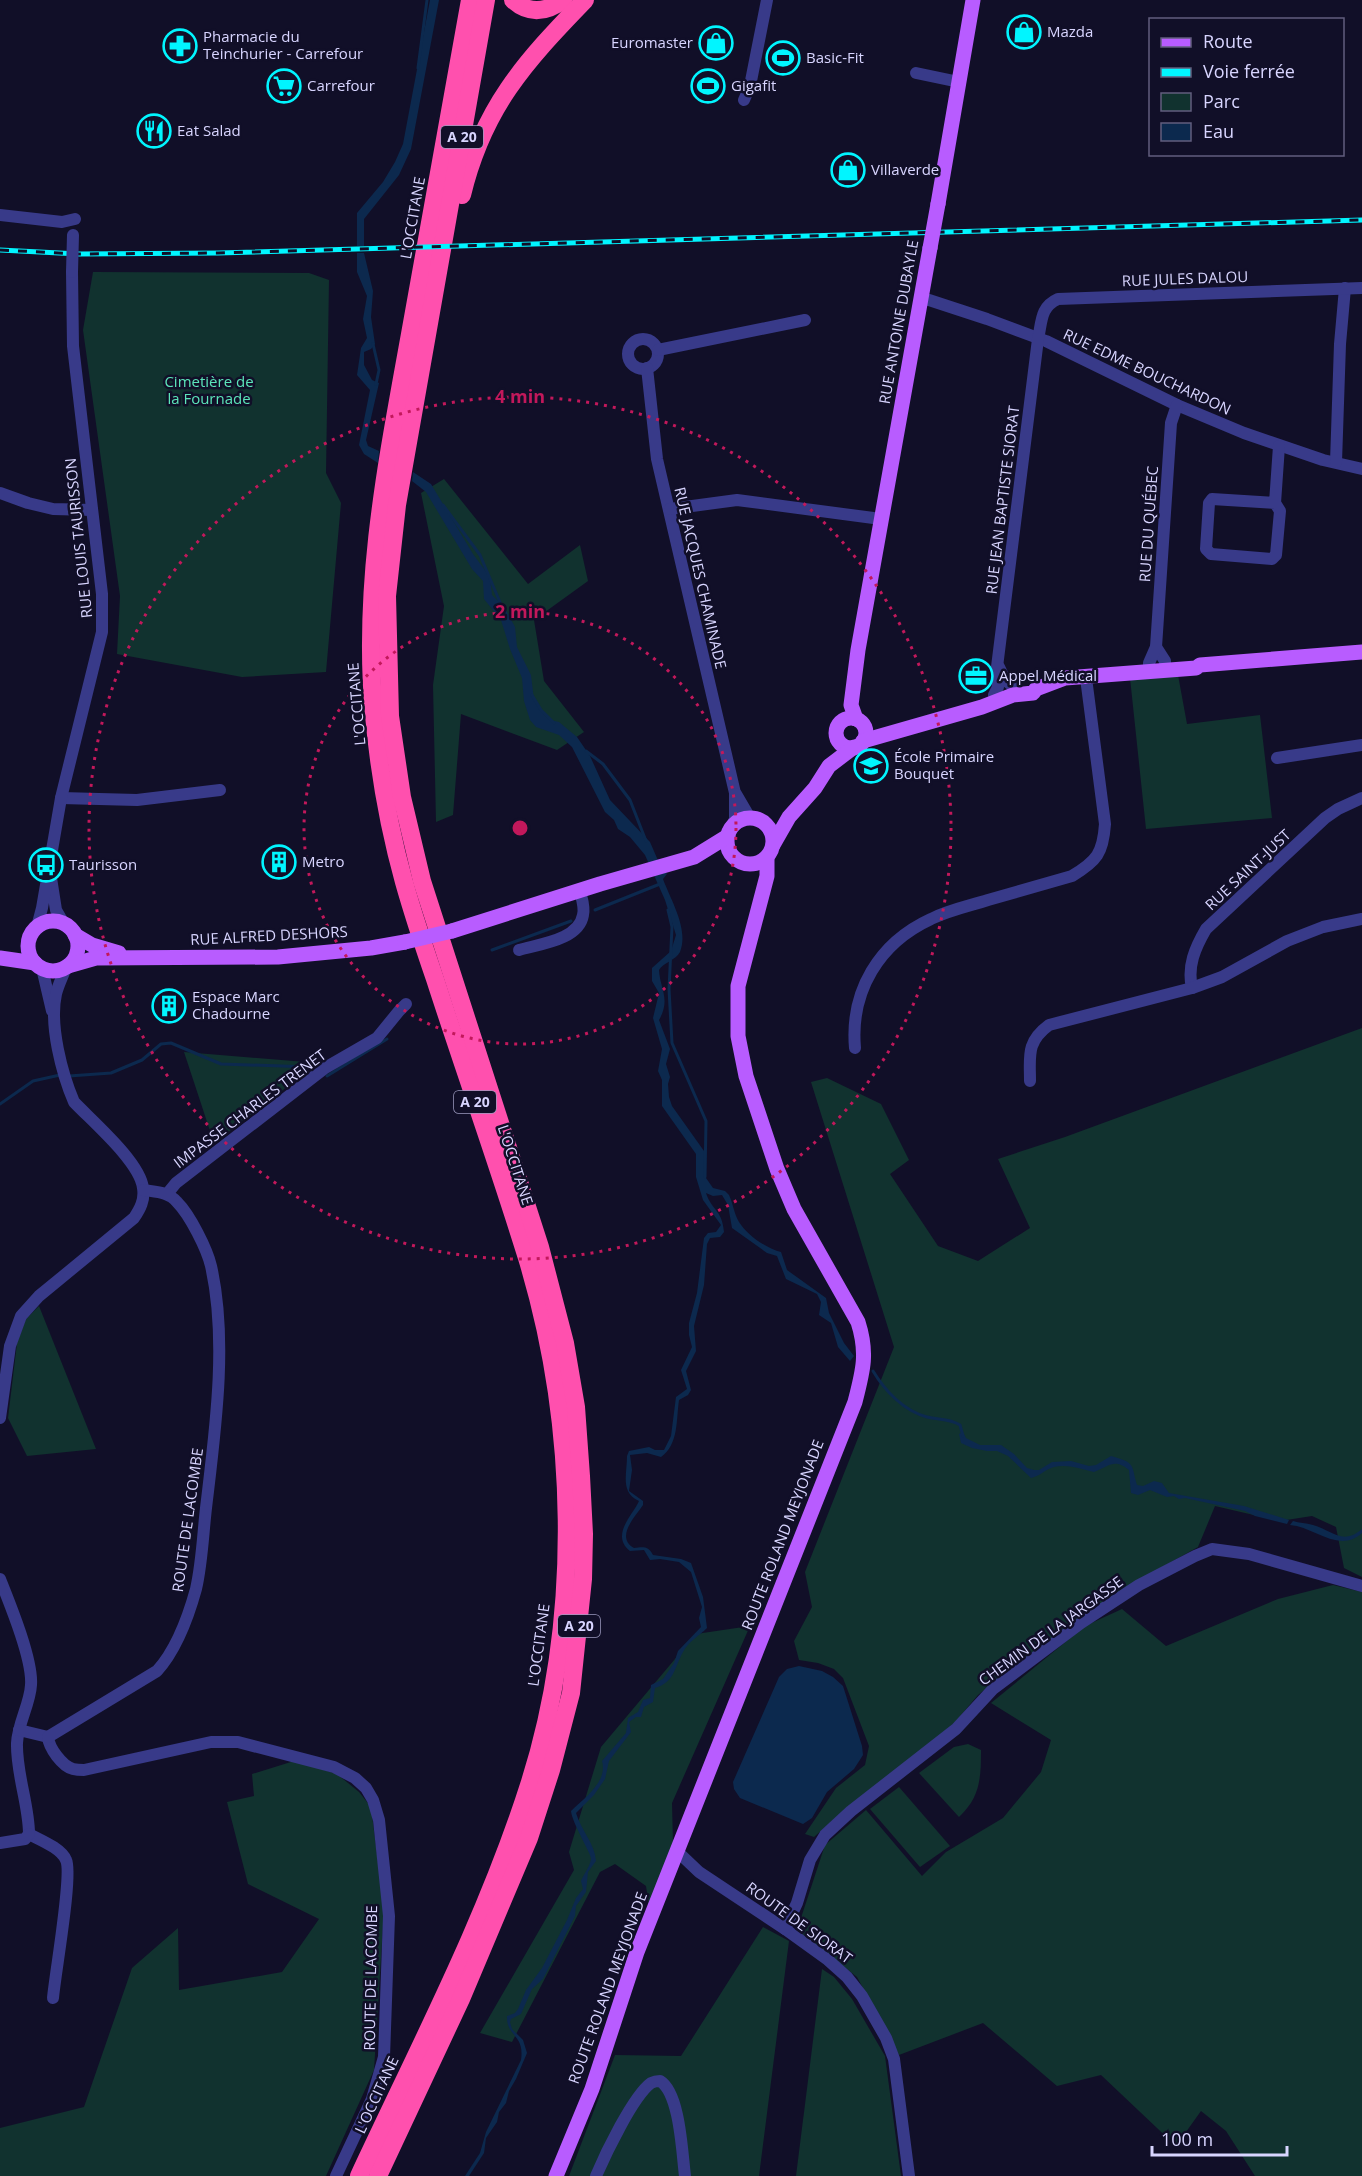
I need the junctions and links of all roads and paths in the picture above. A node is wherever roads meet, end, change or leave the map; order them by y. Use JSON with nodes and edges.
{"nodes":[{"id":1,"x":471,"y":0,"type":"edge"},
{"id":2,"x":486,"y":0,"type":"edge"},
{"id":3,"x":513,"y":0,"type":"edge"},
{"id":4,"x":564,"y":0,"type":"edge"},
{"id":5,"x":585,"y":0,"type":"edge"},
{"id":6,"x":767,"y":0,"type":"edge"},
{"id":7,"x":973,"y":0,"type":"edge"},
{"id":8,"x":916,"y":74,"type":"dead end"},
{"id":9,"x":959,"y":82,"type":"junction"},
{"id":10,"x":744,"y":100,"type":"dead end"},
{"id":11,"x":0,"y":207,"type":"edge"},
{"id":12,"x":0,"y":215,"type":"edge"},
{"id":13,"x":75,"y":219,"type":"junction"},
{"id":14,"x":438,"y":274,"type":"junction"},
{"id":15,"x":1345,"y":288,"type":"junction"},
{"id":16,"x":1362,"y":288,"type":"edge"},
{"id":17,"x":921,"y":300,"type":"junction"},
{"id":18,"x":805,"y":320,"type":"dead end"},
{"id":19,"x":1038,"y":339,"type":"junction"},
{"id":20,"x":658,"y":350,"type":"junction"},
{"id":21,"x":647,"y":368,"type":"junction"},
{"id":22,"x":1177,"y":405,"type":"junction"},
{"id":23,"x":1279,"y":446,"type":"junction"},
{"id":24,"x":1336,"y":462,"type":"junction"},
{"id":25,"x":1362,"y":469,"type":"edge"},
{"id":26,"x":0,"y":493,"type":"edge"},
{"id":27,"x":1275,"y":503,"type":"junction"},
{"id":28,"x":670,"y":509,"type":"junction"},
{"id":29,"x":92,"y":510,"type":"junction"},
{"id":30,"x":881,"y":519,"type":"junction"},
{"id":31,"x":1156,"y":647,"type":"junction"},
{"id":32,"x":858,"y":650,"type":"junction"},
{"id":33,"x":1362,"y":652,"type":"edge"},
{"id":34,"x":1323,"y":657,"type":"junction"},
{"id":35,"x":1362,"y":661,"type":"edge"},
{"id":36,"x":1165,"y":665,"type":"junction"},
{"id":37,"x":998,"y":666,"type":"junction"},
{"id":38,"x":1149,"y":667,"type":"junction"},
{"id":39,"x":1090,"y":677,"type":"junction"},
{"id":40,"x":1014,"y":687,"type":"junction"},
{"id":41,"x":1036,"y":689,"type":"junction"},
{"id":42,"x":994,"y":695,"type":"junction"},
{"id":43,"x":960,"y":709,"type":"junction"},
{"id":44,"x":837,"y":730,"type":"junction"},
{"id":45,"x":859,"y":733,"type":"junction"},
{"id":46,"x":1362,"y":745,"type":"edge"},
{"id":47,"x":1277,"y":758,"type":"dead end"},
{"id":48,"x":831,"y":760,"type":"junction"},
{"id":49,"x":220,"y":790,"type":"dead end"},
{"id":50,"x":735,"y":793,"type":"junction"},
{"id":51,"x":61,"y":798,"type":"junction"},
{"id":52,"x":1362,"y":798,"type":"edge"},
{"id":53,"x":799,"y":805,"type":"junction"},
{"id":54,"x":756,"y":819,"type":"junction"},
{"id":55,"x":729,"y":833,"type":"junction"},
{"id":56,"x":770,"y":851,"type":"junction"},
{"id":57,"x":694,"y":857,"type":"junction"},
{"id":58,"x":739,"y":861,"type":"junction"},
{"id":59,"x":50,"y":867,"type":"junction"},
{"id":60,"x":580,"y":891,"type":"junction"},
{"id":61,"x":760,"y":903,"type":"junction"},
{"id":62,"x":1362,"y":919,"type":"edge"},
{"id":63,"x":70,"y":929,"type":"junction"},
{"id":64,"x":33,"y":932,"type":"junction"},
{"id":65,"x":519,"y":950,"type":"dead end"},
{"id":66,"x":0,"y":953,"type":"edge"},
{"id":67,"x":134,"y":957,"type":"junction"},
{"id":68,"x":0,"y":958,"type":"edge"},
{"id":69,"x":38,"y":966,"type":"junction"},
{"id":70,"x":67,"y":967,"type":"junction"},
{"id":71,"x":1192,"y":988,"type":"junction"},
{"id":72,"x":406,"y":1004,"type":"dead end"},
{"id":73,"x":55,"y":1018,"type":"junction"},
{"id":74,"x":855,"y":1048,"type":"dead end"},
{"id":75,"x":1030,"y":1081,"type":"dead end"},
{"id":76,"x":144,"y":1190,"type":"junction"},
{"id":77,"x":167,"y":1194,"type":"junction"},
{"id":78,"x":0,"y":1418,"type":"edge"},
{"id":79,"x":0,"y":1579,"type":"edge"},
{"id":80,"x":1362,"y":1586,"type":"edge"},
{"id":81,"x":19,"y":1730,"type":"junction"},
{"id":82,"x":48,"y":1737,"type":"junction"},
{"id":83,"x":29,"y":1834,"type":"junction"},
{"id":84,"x":0,"y":1843,"type":"edge"},
{"id":85,"x":678,"y":1852,"type":"junction"},
{"id":86,"x":785,"y":1929,"type":"junction"},
{"id":87,"x":53,"y":1998,"type":"dead end"},
{"id":88,"x":336,"y":2176,"type":"edge"},
{"id":89,"x":359,"y":2176,"type":"edge"},
{"id":90,"x":378,"y":2176,"type":"edge"},
{"id":91,"x":556,"y":2176,"type":"edge"},
{"id":92,"x":596,"y":2176,"type":"edge"},
{"id":93,"x":685,"y":2176,"type":"edge"},
{"id":94,"x":909,"y":2176,"type":"edge"}],
"edges":[{"from":1,"to":89,"type":"highway","name":"L'OCCITANE","number":"A 20"},
{"from":2,"to":14,"type":"highway","name":"L'OCCITANE","number":"A 20"},
{"from":3,"to":4,"type":"highway"},
{"from":5,"to":14,"type":"highway"},
{"from":6,"to":10,"type":"street"},
{"from":7,"to":9,"type":"main road","name":"RUE ANTOINE DUBAYLE"},
{"from":8,"to":9,"type":"street"},
{"from":9,"to":17,"type":"main road","name":"RUE ANTOINE DUBAYLE","bridge":true},
{"from":11,"to":13,"type":"street"},
{"from":12,"to":13,"type":"street"},
{"from":13,"to":29,"type":"street","name":"RUE LOUIS TAURISSON","bridge":true},
{"from":14,"to":90,"type":"highway","name":"L'OCCITANE","number":"A 20"},
{"from":15,"to":16,"type":"street","name":"RUE JULES DALOU"},
{"from":15,"to":19,"type":"street","name":"RUE JULES DALOU"},
{"from":15,"to":24,"type":"street"},
{"from":17,"to":19,"type":"street","name":"RUE EDME BOUCHARDON"},
{"from":17,"to":30,"type":"main road","name":"RUE ANTOINE DUBAYLE"},
{"from":18,"to":20,"type":"street"},
{"from":19,"to":22,"type":"street","name":"RUE EDME BOUCHARDON"},
{"from":19,"to":37,"type":"street","name":"RUE JEAN BAPTISTE SIORAT"},
{"from":20,"to":21,"type":"street"},
{"from":20,"to":21,"type":"street"},
{"from":21,"to":28,"type":"street","name":"RUE JACQUES CHAMINADE"},
{"from":22,"to":23,"type":"street","name":"RUE EDME BOUCHARDON"},
{"from":22,"to":31,"type":"street","name":"RUE DU QUÉBEC"},
{"from":23,"to":24,"type":"street","name":"RUE EDME BOUCHARDON"},
{"from":23,"to":27,"type":"street"},
{"from":24,"to":25,"type":"street","name":"RUE EDME BOUCHARDON"},
{"from":26,"to":29,"type":"street"},
{"from":27,"to":27,"type":"street"},
{"from":28,"to":30,"type":"street"},
{"from":28,"to":50,"type":"street","name":"RUE JACQUES CHAMINADE"},
{"from":29,"to":51,"type":"street","name":"RUE LOUIS TAURISSON"},
{"from":30,"to":32,"type":"main road","name":"RUE ANTOINE DUBAYLE"},
{"from":31,"to":36,"type":"street"},
{"from":31,"to":38,"type":"street","name":"RUE DU QUÉBEC"},
{"from":32,"to":44,"type":"main road","name":"RUE ANTOINE DUBAYLE"},
{"from":32,"to":45,"type":"main road","name":"RUE ANTOINE DUBAYLE"},
{"from":33,"to":34,"type":"main road"},
{"from":34,"to":35,"type":"main road"},
{"from":34,"to":36,"type":"main road"},
{"from":36,"to":38,"type":"main road"},
{"from":37,"to":40,"type":"street"},
{"from":37,"to":42,"type":"street","name":"RUE JEAN BAPTISTE SIORAT"},
{"from":38,"to":39,"type":"main road"},
{"from":39,"to":41,"type":"main road"},
{"from":39,"to":74,"type":"street"},
{"from":40,"to":41,"type":"main road"},
{"from":40,"to":42,"type":"main road"},
{"from":41,"to":43,"type":"main road"},
{"from":42,"to":43,"type":"main road"},
{"from":43,"to":45,"type":"main road"},
{"from":44,"to":45,"type":"main road"},
{"from":44,"to":45,"type":"main road"},
{"from":44,"to":48,"type":"main road","name":"RUE ANTOINE DUBAYLE"},
{"from":45,"to":48,"type":"main road","name":"RUE ANTOINE DUBAYLE"},
{"from":46,"to":47,"type":"street"},
{"from":48,"to":53,"type":"main road","name":"RUE ANTOINE DUBAYLE"},
{"from":49,"to":51,"type":"street"},
{"from":50,"to":54,"type":"street","name":"RUE JACQUES CHAMINADE"},
{"from":50,"to":55,"type":"street","name":"RUE JACQUES CHAMINADE"},
{"from":51,"to":59,"type":"street","name":"RUE LOUIS TAURISSON"},
{"from":52,"to":71,"type":"street","name":"RUE SAINT-JUST"},
{"from":53,"to":54,"type":"main road","name":"RUE ANTOINE DUBAYLE"},
{"from":53,"to":56,"type":"main road","name":"RUE ANTOINE DUBAYLE"},
{"from":54,"to":55,"type":"main road"},
{"from":54,"to":56,"type":"main road"},
{"from":55,"to":57,"type":"main road"},
{"from":55,"to":58,"type":"main road"},
{"from":56,"to":58,"type":"main road"},
{"from":56,"to":61,"type":"main road","name":"ROUTE ROLAND MEYJONADE"},
{"from":57,"to":58,"type":"main road"},
{"from":57,"to":60,"type":"main road"},
{"from":58,"to":61,"type":"main road"},
{"from":59,"to":63,"type":"street"},
{"from":59,"to":64,"type":"street"},
{"from":60,"to":65,"type":"street"},
{"from":60,"to":67,"type":"main road","name":"RUE ALFRED DESHORS","bridge":true},
{"from":61,"to":85,"type":"main road","name":"ROUTE ROLAND MEYJONADE"},
{"from":62,"to":71,"type":"street"},
{"from":63,"to":64,"type":"main road"},
{"from":63,"to":67,"type":"main road"},
{"from":63,"to":70,"type":"main road"},
{"from":64,"to":66,"type":"main road"},
{"from":64,"to":69,"type":"main road"},
{"from":67,"to":70,"type":"main road"},
{"from":68,"to":69,"type":"main road"},
{"from":69,"to":70,"type":"main road"},
{"from":69,"to":73,"type":"street"},
{"from":70,"to":73,"type":"street"},
{"from":71,"to":75,"type":"street"},
{"from":72,"to":77,"type":"street","name":"IMPASSE CHARLES TRENET"},
{"from":73,"to":76,"type":"street"},
{"from":76,"to":77,"type":"street"},
{"from":76,"to":78,"type":"street"},
{"from":77,"to":82,"type":"street","name":"ROUTE DE LACOMBE"},
{"from":79,"to":81,"type":"street"},
{"from":80,"to":86,"type":"street","name":"CHEMIN DE LA JARGASSE"},
{"from":81,"to":82,"type":"street"},
{"from":81,"to":83,"type":"street"},
{"from":82,"to":88,"type":"street","name":"ROUTE DE LACOMBE"},
{"from":83,"to":84,"type":"street"},
{"from":83,"to":87,"type":"street"},
{"from":85,"to":86,"type":"street","name":"ROUTE DE SIORAT"},
{"from":85,"to":91,"type":"main road","name":"ROUTE ROLAND MEYJONADE"},
{"from":86,"to":94,"type":"street","name":"ROUTE DE SIORAT"},
{"from":92,"to":93,"type":"street"}]}
